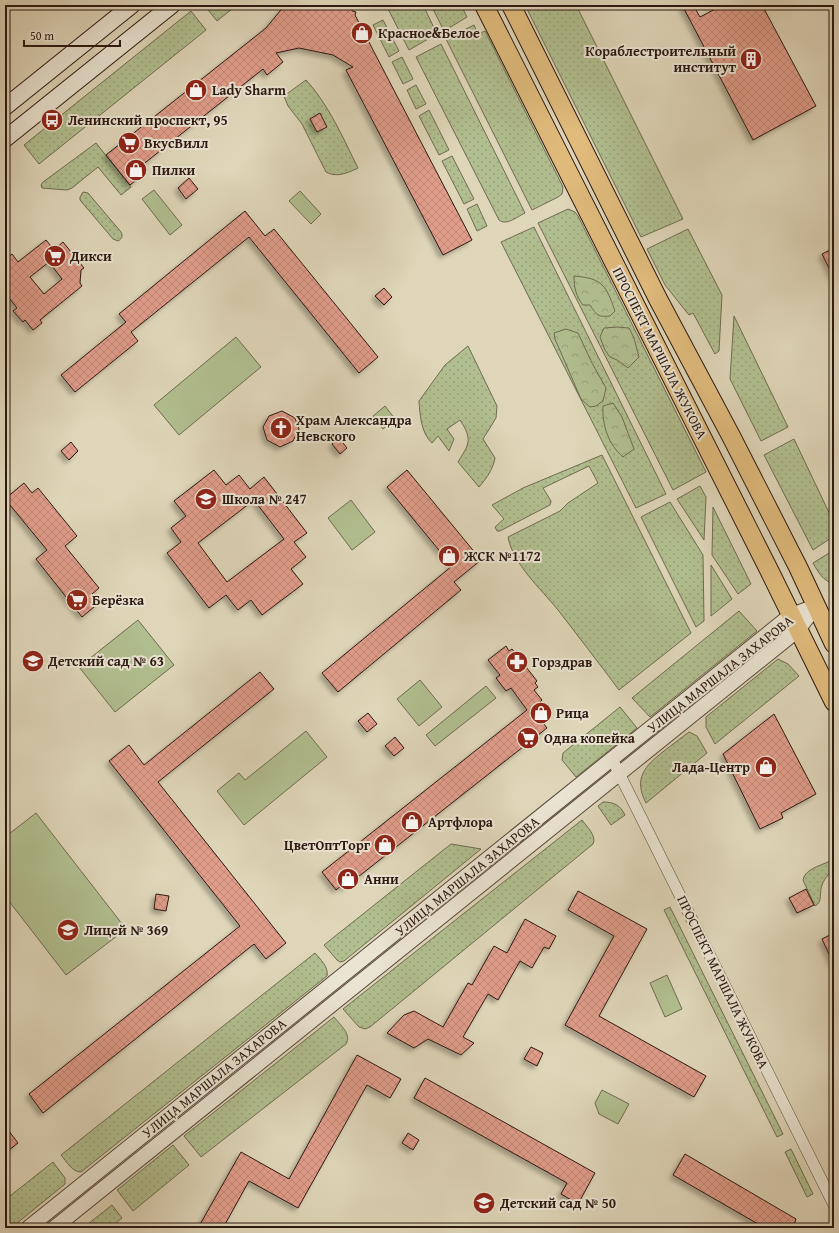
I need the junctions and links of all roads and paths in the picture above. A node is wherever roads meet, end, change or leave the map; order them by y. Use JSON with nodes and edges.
{"nodes":[{"id":1,"x":132,"y":5,"type":"edge"},
{"id":2,"x":172,"y":5,"type":"edge"},
{"id":3,"x":484,"y":5,"type":"edge"},
{"id":4,"x":512,"y":5,"type":"edge"},
{"id":5,"x":5,"y":107,"type":"edge"},
{"id":6,"x":5,"y":139,"type":"edge"},
{"id":7,"x":816,"y":606,"type":"junction"},
{"id":8,"x":795,"y":623,"type":"junction"},
{"id":9,"x":834,"y":644,"type":"edge"},
{"id":10,"x":834,"y":702,"type":"edge"},
{"id":11,"x":612,"y":759,"type":"junction"},
{"id":12,"x":620,"y":774,"type":"junction"},
{"id":13,"x":834,"y":1205,"type":"edge"},
{"id":14,"x":28,"y":1228,"type":"edge"},
{"id":15,"x":54,"y":1228,"type":"edge"}],
"edges":[{"from":1,"to":5,"type":"main road"},
{"from":2,"to":6,"type":"main road"},
{"from":3,"to":8,"type":"main road","name":"ПРОСПЕКТ МАРШАЛА ЖУКОВА"},
{"from":4,"to":7,"type":"main road","name":"ПРОСПЕКТ МАРШАЛА ЖУКОВА"},
{"from":7,"to":8,"type":"street","name":"УЛИЦА МАРШАЛА ЗАХАРОВА"},
{"from":7,"to":9,"type":"main road","name":"ПРОСПЕКТ МАРШАЛА ЖУКОВА"},
{"from":8,"to":10,"type":"main road","name":"ПРОСПЕКТ МАРШАЛА ЖУКОВА"},
{"from":8,"to":11,"type":"street","name":"УЛИЦА МАРШАЛА ЗАХАРОВА"},
{"from":8,"to":12,"type":"street","name":"УЛИЦА МАРШАЛА ЗАХАРОВА"},
{"from":11,"to":12,"type":"street","name":"ПРОСПЕКТ МАРШАЛА ЖУКОВА"},
{"from":11,"to":14,"type":"street","name":"УЛИЦА МАРШАЛА ЗАХАРОВА"},
{"from":12,"to":13,"type":"street","name":"ПРОСПЕКТ МАРШАЛА ЖУКОВА"},
{"from":12,"to":15,"type":"street","name":"УЛИЦА МАРШАЛА ЗАХАРОВА"}]}
